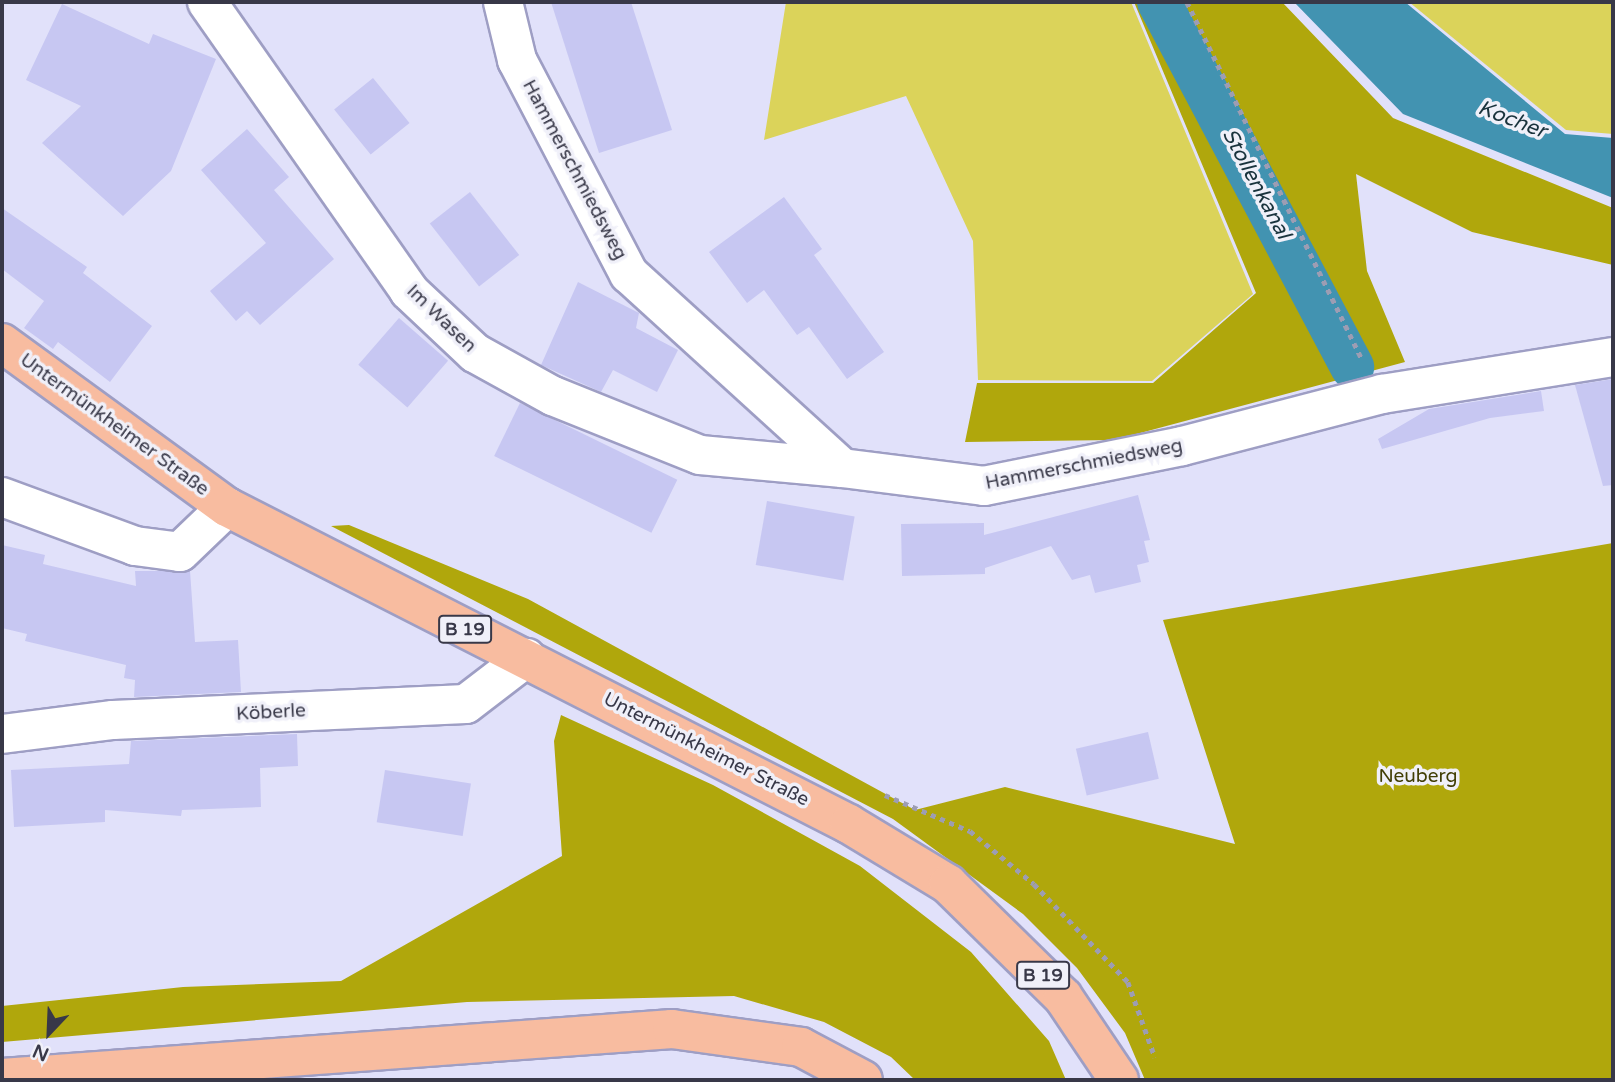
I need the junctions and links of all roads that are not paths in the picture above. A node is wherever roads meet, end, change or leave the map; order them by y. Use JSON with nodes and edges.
{"nodes":[{"id":1,"x":206,"y":2,"type":"edge"},
{"id":2,"x":503,"y":2,"type":"edge"},
{"id":3,"x":2,"y":343,"type":"edge"},
{"id":4,"x":1613,"y":357,"type":"edge"},
{"id":5,"x":842,"y":468,"type":"junction"},
{"id":6,"x":2,"y":497,"type":"edge"},
{"id":7,"x":226,"y":507,"type":"junction"},
{"id":8,"x":526,"y":658,"type":"junction"},
{"id":9,"x":2,"y":734,"type":"edge"},
{"id":10,"x":2,"y":1078,"type":"edge"},
{"id":11,"x":863,"y":1080,"type":"edge"},
{"id":12,"x":1119,"y":1080,"type":"edge"}],
"edges":[{"from":1,"to":5,"type":"street","name":"Im Wasen"},
{"from":2,"to":5,"type":"street","name":"Hammerschmiedsweg"},
{"from":3,"to":7,"type":"main road","name":"Untermünkheimer Straße","number":"B 19"},
{"from":4,"to":5,"type":"street","name":"Hammerschmiedsweg"},
{"from":6,"to":7,"type":"street","name":"Untermünkheimer Straße"},
{"from":7,"to":8,"type":"main road","name":"Untermünkheimer Straße","number":"B 19"},
{"from":8,"to":9,"type":"street","name":"Köberle"},
{"from":8,"to":12,"type":"main road","name":"Untermünkheimer Straße","number":"B 19"},
{"from":10,"to":11,"type":"main road"}]}
